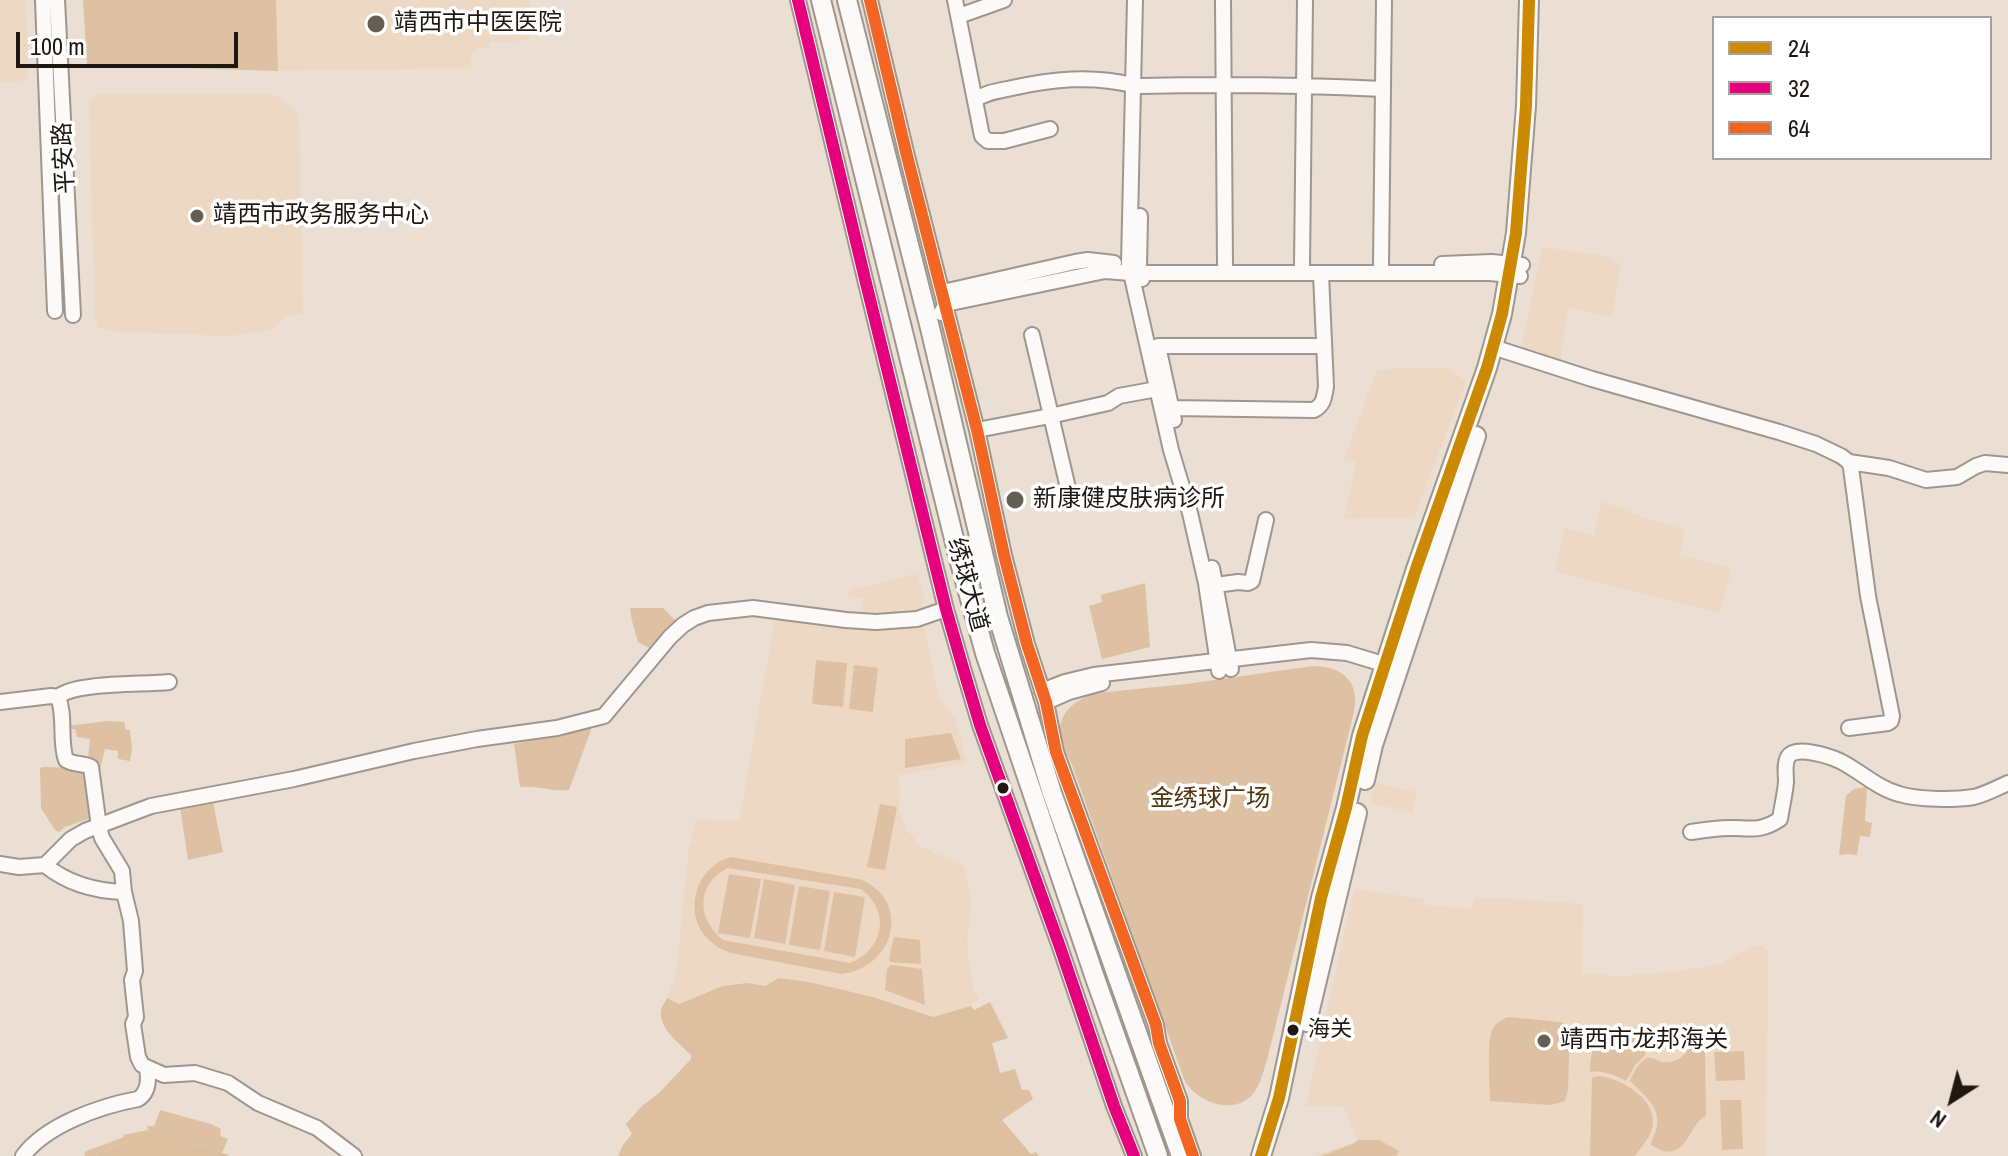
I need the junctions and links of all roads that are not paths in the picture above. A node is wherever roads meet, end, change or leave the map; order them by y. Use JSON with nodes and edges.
{"nodes":[{"id":1,"x":43,"y":0,"type":"edge"},
{"id":2,"x":57,"y":0,"type":"edge"},
{"id":3,"x":798,"y":0,"type":"edge"},
{"id":4,"x":821,"y":0,"type":"edge"},
{"id":5,"x":847,"y":0,"type":"edge"},
{"id":6,"x":870,"y":0,"type":"edge"},
{"id":7,"x":955,"y":0,"type":"edge"},
{"id":8,"x":1004,"y":0,"type":"edge"},
{"id":9,"x":1135,"y":0,"type":"edge"},
{"id":10,"x":1144,"y":0,"type":"edge"},
{"id":11,"x":1223,"y":0,"type":"edge"},
{"id":12,"x":1305,"y":0,"type":"edge"},
{"id":13,"x":1384,"y":0,"type":"edge"},
{"id":14,"x":1529,"y":0,"type":"edge"},
{"id":15,"x":1542,"y":0,"type":"edge"},
{"id":16,"x":959,"y":16,"type":"junction"},
{"id":17,"x":874,"y":17,"type":"junction"},
{"id":18,"x":828,"y":27,"type":"junction"},
{"id":19,"x":860,"y":53,"type":"junction"},
{"id":20,"x":811,"y":54,"type":"junction"},
{"id":21,"x":1225,"y":84,"type":"junction"},
{"id":22,"x":1304,"y":85,"type":"junction"},
{"id":23,"x":1137,"y":86,"type":"junction"},
{"id":24,"x":1383,"y":89,"type":"junction"},
{"id":25,"x":975,"y":100,"type":"junction"},
{"id":26,"x":1050,"y":129,"type":"dead end"},
{"id":27,"x":907,"y":156,"type":"junction"},
{"id":28,"x":866,"y":180,"type":"junction"},
{"id":29,"x":892,"y":180,"type":"junction"},
{"id":30,"x":847,"y":199,"type":"junction"},
{"id":31,"x":1225,"y":265,"type":"junction"},
{"id":32,"x":1302,"y":266,"type":"junction"},
{"id":33,"x":1381,"y":266,"type":"junction"},
{"id":34,"x":1135,"y":269,"type":"junction"},
{"id":35,"x":1515,"y":270,"type":"junction"},
{"id":36,"x":1321,"y":274,"type":"junction"},
{"id":37,"x":944,"y":298,"type":"junction"},
{"id":38,"x":55,"y":311,"type":"dead end"},
{"id":39,"x":73,"y":315,"type":"dead end"},
{"id":40,"x":931,"y":332,"type":"junction"},
{"id":41,"x":1032,"y":335,"type":"dead end"},
{"id":42,"x":1158,"y":346,"type":"junction"},
{"id":43,"x":1324,"y":346,"type":"junction"},
{"id":44,"x":1502,"y":350,"type":"junction"},
{"id":45,"x":1157,"y":389,"type":"junction"},
{"id":46,"x":920,"y":401,"type":"junction"},
{"id":47,"x":1172,"y":408,"type":"junction"},
{"id":48,"x":972,"y":412,"type":"junction"},
{"id":49,"x":1050,"y":416,"type":"junction"},
{"id":50,"x":902,"y":426,"type":"junction"},
{"id":51,"x":977,"y":430,"type":"junction"},
{"id":52,"x":957,"y":445,"type":"junction"},
{"id":53,"x":1849,"y":462,"type":"junction"},
{"id":54,"x":2008,"y":465,"type":"edge"},
{"id":55,"x":1068,"y":488,"type":"dead end"},
{"id":56,"x":995,"y":514,"type":"junction"},
{"id":57,"x":1266,"y":520,"type":"dead end"},
{"id":58,"x":981,"y":551,"type":"junction"},
{"id":59,"x":1216,"y":585,"type":"junction"},
{"id":60,"x":946,"y":609,"type":"junction"},
{"id":61,"x":1225,"y":666,"type":"junction"},
{"id":62,"x":1390,"y":671,"type":"junction"},
{"id":63,"x":169,"y":682,"type":"dead end"},
{"id":64,"x":58,"y":697,"type":"junction"},
{"id":65,"x":1044,"y":697,"type":"junction"},
{"id":66,"x":0,"y":702,"type":"edge"},
{"id":67,"x":1849,"y":728,"type":"dead end"},
{"id":68,"x":2008,"y":783,"type":"edge"},
{"id":69,"x":99,"y":827,"type":"junction"},
{"id":70,"x":1691,"y":832,"type":"dead end"},
{"id":71,"x":0,"y":864,"type":"edge"},
{"id":72,"x":45,"y":865,"type":"junction"},
{"id":73,"x":124,"y":892,"type":"junction"},
{"id":74,"x":1074,"y":917,"type":"junction"},
{"id":75,"x":1060,"y":947,"type":"junction"},
{"id":76,"x":147,"y":1068,"type":"junction"},
{"id":77,"x":23,"y":1156,"type":"edge"},
{"id":78,"x":354,"y":1156,"type":"edge"},
{"id":79,"x":1134,"y":1156,"type":"edge"},
{"id":80,"x":1158,"y":1156,"type":"edge"},
{"id":81,"x":1181,"y":1156,"type":"edge"},
{"id":82,"x":1193,"y":1156,"type":"edge"},
{"id":83,"x":1261,"y":1156,"type":"edge"},
{"id":84,"x":1273,"y":1156,"type":"edge"}],
"edges":[{"from":1,"to":38,"type":"street","name":"平安路"},
{"from":2,"to":39,"type":"street","name":"平安路"},
{"from":3,"to":20,"type":"street"},
{"from":4,"to":18,"type":"main road","name":"绣球大道"},
{"from":5,"to":19,"type":"main road","name":"绣球大道"},
{"from":6,"to":17,"type":"street"},
{"from":7,"to":16,"type":"street"},
{"from":8,"to":16,"type":"street"},
{"from":9,"to":23,"type":"street"},
{"from":10,"to":23,"type":"street"},
{"from":11,"to":21,"type":"street"},
{"from":12,"to":22,"type":"street"},
{"from":13,"to":24,"type":"street"},
{"from":14,"to":35,"type":"main road"},
{"from":15,"to":35,"type":"main road"},
{"from":16,"to":25,"type":"street"},
{"from":17,"to":19,"type":"street"},
{"from":17,"to":27,"type":"street"},
{"from":18,"to":20,"type":"street"},
{"from":18,"to":28,"type":"main road","name":"绣球大道"},
{"from":19,"to":29,"type":"main road","name":"绣球大道"},
{"from":20,"to":30,"type":"street"},
{"from":21,"to":22,"type":"street"},
{"from":21,"to":23,"type":"street"},
{"from":21,"to":31,"type":"street"},
{"from":22,"to":24,"type":"street"},
{"from":22,"to":32,"type":"street"},
{"from":23,"to":25,"type":"street"},
{"from":23,"to":34,"type":"street"},
{"from":24,"to":33,"type":"street"},
{"from":25,"to":26,"type":"street"},
{"from":27,"to":29,"type":"street"},
{"from":27,"to":37,"type":"street"},
{"from":28,"to":30,"type":"street"},
{"from":28,"to":46,"type":"main road","name":"绣球大道"},
{"from":29,"to":40,"type":"main road","name":"绣球大道"},
{"from":30,"to":50,"type":"street"},
{"from":31,"to":32,"type":"street"},
{"from":31,"to":34,"type":"street"},
{"from":32,"to":33,"type":"street"},
{"from":33,"to":35,"type":"street"},
{"from":34,"to":36,"type":"street"},
{"from":34,"to":37,"type":"street"},
{"from":34,"to":42,"type":"street"},
{"from":34,"to":45,"type":"street"},
{"from":35,"to":36,"type":"street"},
{"from":35,"to":44,"type":"main road"},
{"from":35,"to":62,"type":"main road"},
{"from":36,"to":43,"type":"street"},
{"from":37,"to":40,"type":"street"},
{"from":37,"to":48,"type":"street"},
{"from":40,"to":52,"type":"main road","name":"绣球大道"},
{"from":41,"to":49,"type":"street"},
{"from":42,"to":43,"type":"street"},
{"from":42,"to":47,"type":"street"},
{"from":43,"to":47,"type":"street"},
{"from":44,"to":53,"type":"street"},
{"from":44,"to":62,"type":"main road"},
{"from":45,"to":49,"type":"street"},
{"from":45,"to":61,"type":"street"},
{"from":46,"to":50,"type":"street"},
{"from":46,"to":74,"type":"main road","name":"绣球大道"},
{"from":47,"to":59,"type":"street"},
{"from":48,"to":51,"type":"street"},
{"from":48,"to":52,"type":"street"},
{"from":49,"to":51,"type":"street"},
{"from":49,"to":55,"type":"street"},
{"from":50,"to":60,"type":"street"},
{"from":51,"to":56,"type":"street"},
{"from":52,"to":58,"type":"main road","name":"绣球大道"},
{"from":53,"to":54,"type":"street"},
{"from":53,"to":67,"type":"street"},
{"from":56,"to":58,"type":"street"},
{"from":56,"to":65,"type":"street"},
{"from":57,"to":59,"type":"street"},
{"from":58,"to":81,"type":"main road","name":"绣球大道"},
{"from":59,"to":61,"type":"street"},
{"from":60,"to":69,"type":"street"},
{"from":60,"to":75,"type":"street"},
{"from":61,"to":62,"type":"street"},
{"from":61,"to":65,"type":"street"},
{"from":62,"to":83,"type":"main road"},
{"from":62,"to":84,"type":"main road"},
{"from":63,"to":64,"type":"street"},
{"from":64,"to":66,"type":"street"},
{"from":64,"to":69,"type":"street"},
{"from":65,"to":82,"type":"street"},
{"from":68,"to":70,"type":"street"},
{"from":69,"to":72,"type":"street"},
{"from":69,"to":73,"type":"street"},
{"from":71,"to":72,"type":"street"},
{"from":72,"to":73,"type":"street"},
{"from":73,"to":76,"type":"street"},
{"from":74,"to":75,"type":"street"},
{"from":74,"to":80,"type":"main road","name":"绣球大道"},
{"from":75,"to":79,"type":"street"},
{"from":76,"to":77,"type":"street"},
{"from":76,"to":78,"type":"street"}]}
